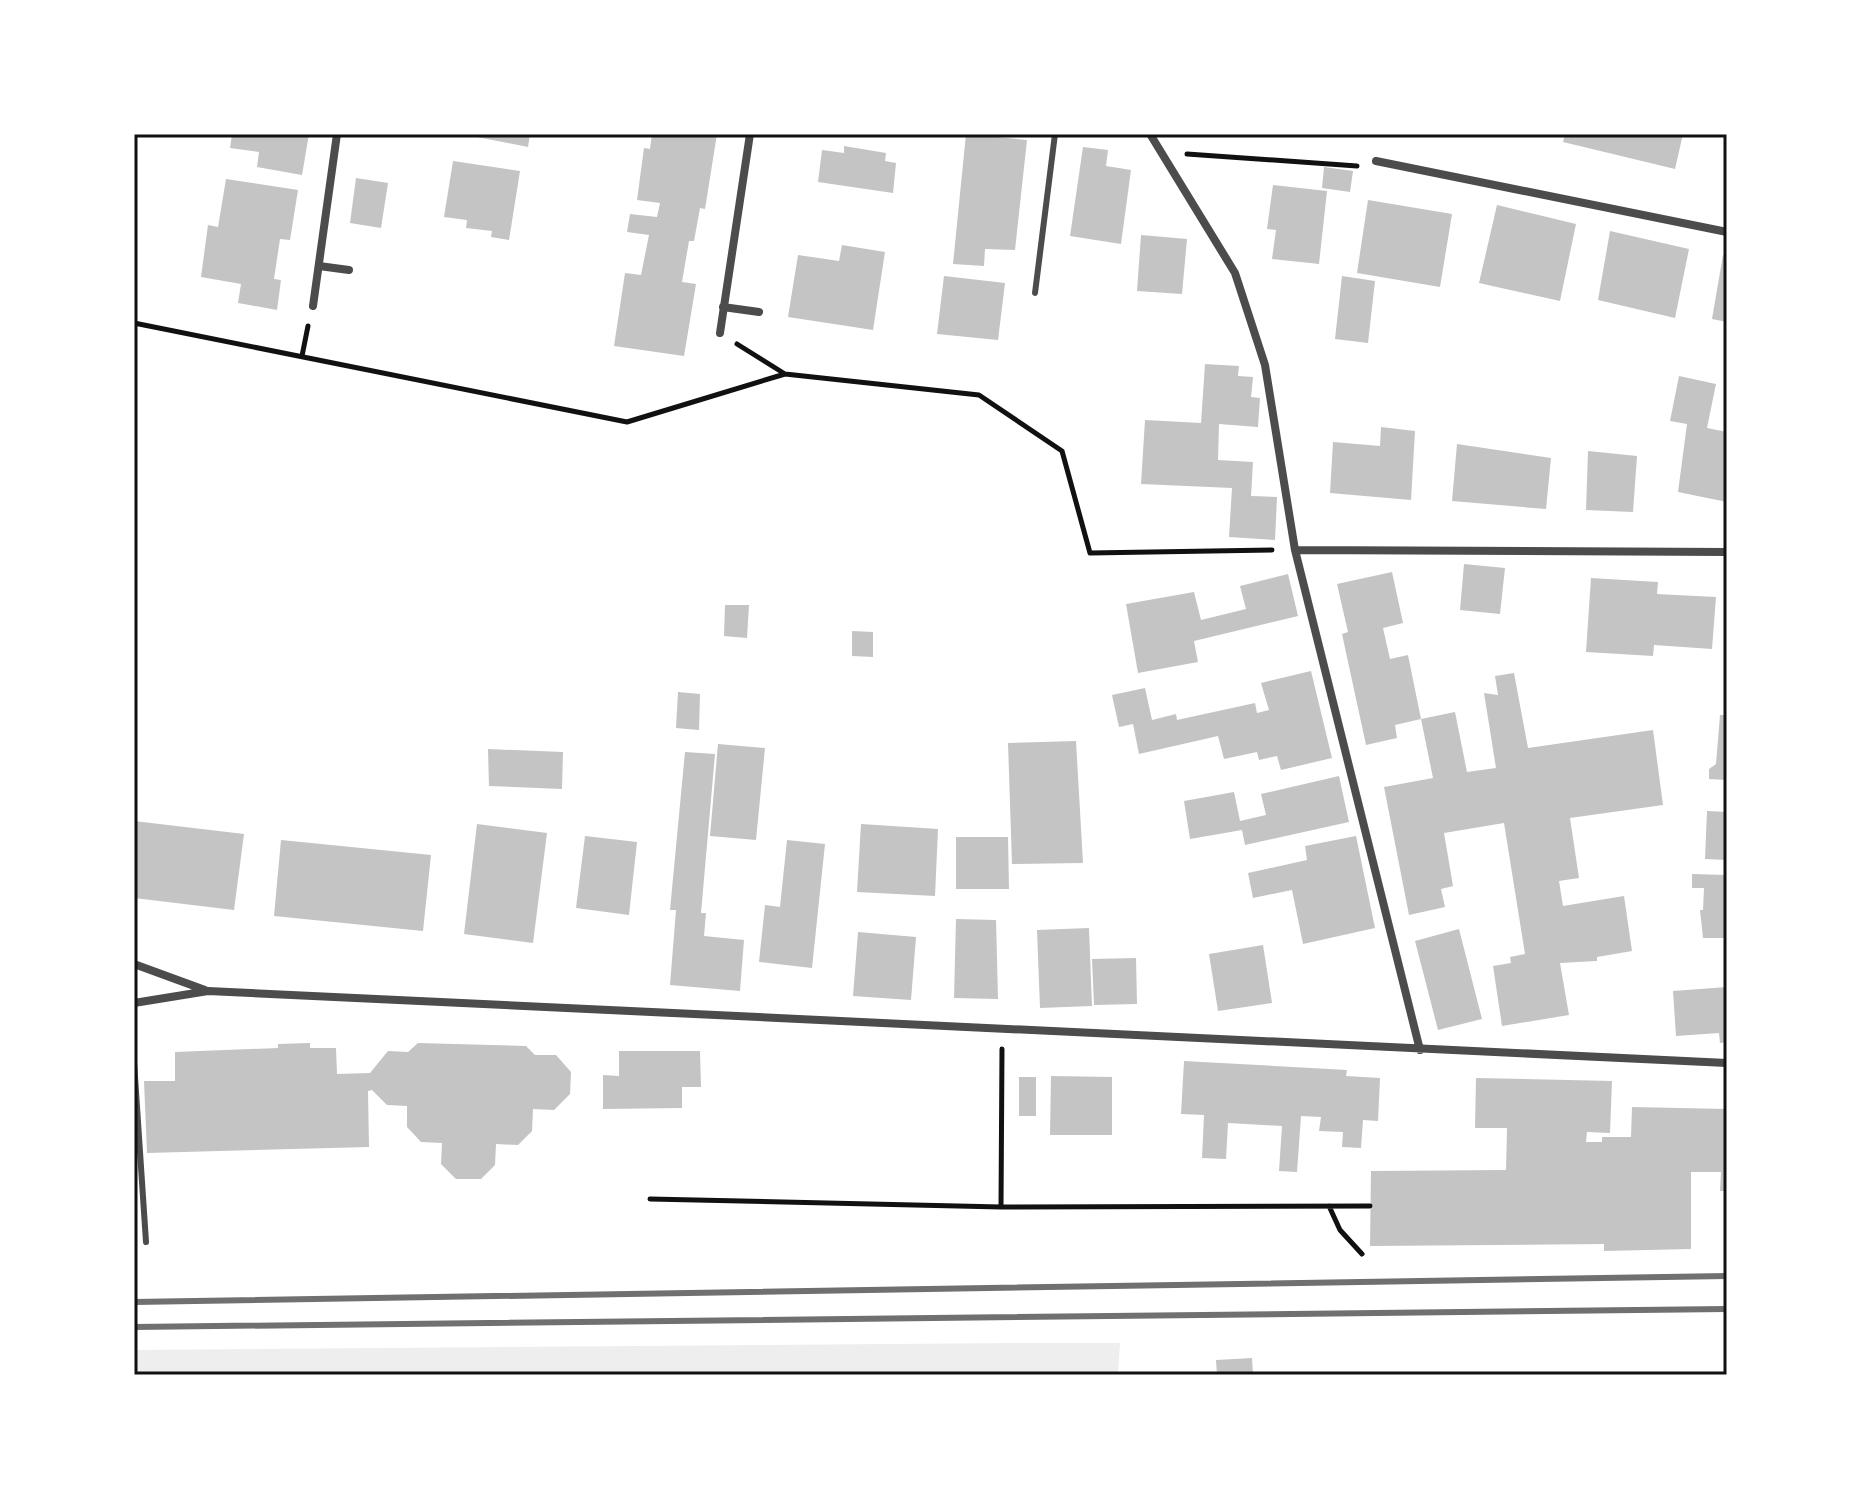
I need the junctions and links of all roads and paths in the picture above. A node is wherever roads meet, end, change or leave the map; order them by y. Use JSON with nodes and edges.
{"nodes":[{"id":1,"x":337,"y":134,"type":"edge"},
{"id":2,"x":750,"y":134,"type":"edge"},
{"id":3,"x":1055,"y":134,"type":"edge"},
{"id":4,"x":1150,"y":134,"type":"edge"},
{"id":5,"x":1162,"y":152,"type":"junction"},
{"id":6,"x":1376,"y":161,"type":"joint"},
{"id":7,"x":1727,"y":232,"type":"edge"},
{"id":8,"x":319,"y":266,"type":"junction"},
{"id":9,"x":349,"y":270,"type":"dead end"},
{"id":10,"x":1035,"y":293,"type":"dead end"},
{"id":11,"x":313,"y":306,"type":"joint"},
{"id":12,"x":723,"y":307,"type":"junction"},
{"id":13,"x":759,"y":312,"type":"dead end"},
{"id":14,"x":134,"y":323,"type":"edge"},
{"id":15,"x":720,"y":333,"type":"joint"},
{"id":16,"x":302,"y":356,"type":"junction"},
{"id":17,"x":785,"y":374,"type":"junction"},
{"id":18,"x":1295,"y":550,"type":"junction"},
{"id":19,"x":1727,"y":552,"type":"edge"},
{"id":20,"x":134,"y":964,"type":"edge"},
{"id":21,"x":208,"y":991,"type":"junction"},
{"id":22,"x":134,"y":1003,"type":"edge"},
{"id":23,"x":1002,"y":1028,"type":"junction"},
{"id":24,"x":1420,"y":1050,"type":"junction"},
{"id":25,"x":134,"y":1062,"type":"edge"},
{"id":26,"x":1727,"y":1063,"type":"edge"},
{"id":27,"x":650,"y":1199,"type":"dead end"},
{"id":28,"x":1329,"y":1206,"type":"junction"},
{"id":29,"x":1370,"y":1206,"type":"dead end"},
{"id":30,"x":1001,"y":1207,"type":"junction"},
{"id":31,"x":146,"y":1242,"type":"dead end"},
{"id":32,"x":1362,"y":1254,"type":"dead end"}],
"edges":[{"from":1,"to":8,"type":"street"},
{"from":2,"to":12,"type":"street"},
{"from":3,"to":10,"type":"lane"},
{"from":4,"to":5,"type":"street"},
{"from":5,"to":6,"type":"path"},
{"from":5,"to":18,"type":"street"},
{"from":6,"to":7,"type":"street"},
{"from":8,"to":9,"type":"street"},
{"from":8,"to":11,"type":"street"},
{"from":11,"to":16,"type":"path"},
{"from":12,"to":13,"type":"street"},
{"from":12,"to":15,"type":"street"},
{"from":14,"to":16,"type":"path"},
{"from":15,"to":17,"type":"path"},
{"from":16,"to":17,"type":"path"},
{"from":17,"to":18,"type":"path"},
{"from":18,"to":19,"type":"street"},
{"from":18,"to":24,"type":"street"},
{"from":20,"to":21,"type":"street"},
{"from":21,"to":22,"type":"street"},
{"from":21,"to":23,"type":"street"},
{"from":23,"to":24,"type":"street"},
{"from":23,"to":30,"type":"path"},
{"from":24,"to":26,"type":"street"},
{"from":25,"to":31,"type":"lane"},
{"from":27,"to":30,"type":"path"},
{"from":28,"to":29,"type":"path"},
{"from":28,"to":30,"type":"path"},
{"from":28,"to":32,"type":"path"}]}
